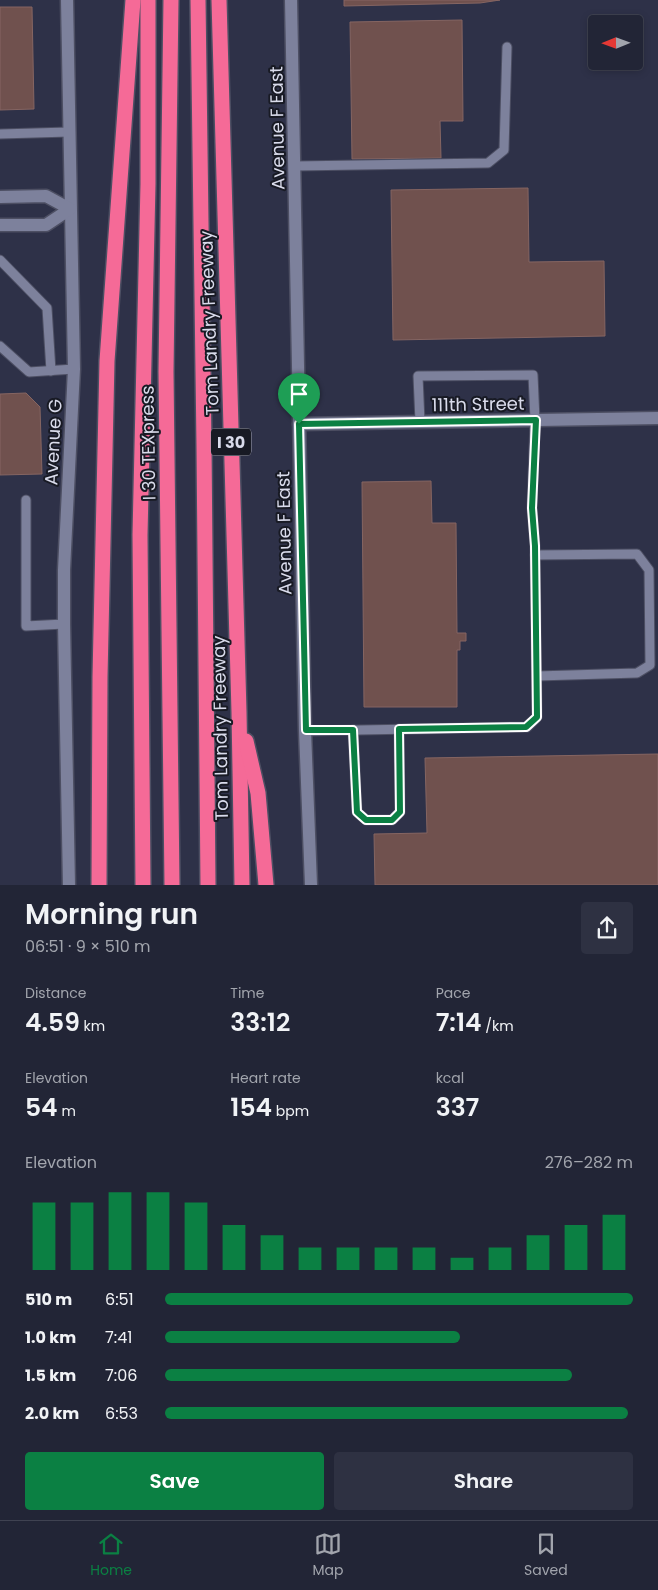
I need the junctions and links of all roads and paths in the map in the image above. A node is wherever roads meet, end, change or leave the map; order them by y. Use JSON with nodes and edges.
{"nodes":[{"id":1,"x":67,"y":0,"type":"edge"},
{"id":2,"x":133,"y":0,"type":"edge"},
{"id":3,"x":148,"y":0,"type":"edge"},
{"id":4,"x":171,"y":0,"type":"edge"},
{"id":5,"x":198,"y":0,"type":"edge"},
{"id":6,"x":219,"y":0,"type":"edge"},
{"id":7,"x":291,"y":0,"type":"edge"},
{"id":8,"x":507,"y":47,"type":"dead end"},
{"id":9,"x":69,"y":132,"type":"junction"},
{"id":10,"x":0,"y":134,"type":"edge"},
{"id":11,"x":295,"y":166,"type":"junction"},
{"id":12,"x":148,"y":184,"type":"junction"},
{"id":13,"x":0,"y":197,"type":"edge"},
{"id":14,"x":70,"y":210,"type":"junction"},
{"id":15,"x":0,"y":225,"type":"edge"},
{"id":16,"x":0,"y":260,"type":"edge"},
{"id":17,"x":0,"y":346,"type":"edge"},
{"id":18,"x":74,"y":369,"type":"junction"},
{"id":19,"x":51,"y":371,"type":"junction"},
{"id":20,"x":166,"y":372,"type":"junction"},
{"id":21,"x":658,"y":418,"type":"edge"},
{"id":22,"x":536,"y":420,"type":"junction"},
{"id":23,"x":420,"y":422,"type":"junction"},
{"id":24,"x":299,"y":424,"type":"junction"},
{"id":25,"x":26,"y":500,"type":"dead end"},
{"id":26,"x":535,"y":555,"type":"junction"},
{"id":27,"x":64,"y":624,"type":"junction"},
{"id":28,"x":538,"y":676,"type":"junction"},
{"id":29,"x":239,"y":712,"type":"junction"},
{"id":30,"x":399,"y":729,"type":"junction"},
{"id":31,"x":306,"y":730,"type":"junction"},
{"id":32,"x":353,"y":730,"type":"junction"},
{"id":33,"x":69,"y":885,"type":"edge"},
{"id":34,"x":99,"y":885,"type":"edge"},
{"id":35,"x":143,"y":885,"type":"edge"},
{"id":36,"x":172,"y":885,"type":"edge"},
{"id":37,"x":208,"y":885,"type":"edge"},
{"id":38,"x":242,"y":885,"type":"edge"},
{"id":39,"x":266,"y":885,"type":"edge"},
{"id":40,"x":312,"y":885,"type":"edge"}],
"edges":[{"from":1,"to":9,"type":"street","name":"Avenue G"},
{"from":2,"to":34,"type":"highway"},
{"from":3,"to":12,"type":"highway"},
{"from":4,"to":20,"type":"highway","name":"I 30 TEXpress"},
{"from":5,"to":37,"type":"highway"},
{"from":6,"to":29,"type":"highway","name":"Tom Landry Freeway","number":"I 30"},
{"from":7,"to":11,"type":"street","name":"Avenue F East"},
{"from":8,"to":11,"type":"lane"},
{"from":9,"to":10,"type":"lane"},
{"from":9,"to":14,"type":"street","name":"Avenue G"},
{"from":11,"to":24,"type":"street","name":"Avenue F East"},
{"from":12,"to":20,"type":"highway"},
{"from":12,"to":35,"type":"highway"},
{"from":13,"to":14,"type":"street"},
{"from":14,"to":15,"type":"street"},
{"from":14,"to":18,"type":"street","name":"Avenue G"},
{"from":16,"to":19,"type":"lane"},
{"from":17,"to":19,"type":"lane"},
{"from":18,"to":19,"type":"lane"},
{"from":18,"to":27,"type":"street","name":"Avenue G"},
{"from":20,"to":36,"type":"highway","name":"I 30 TEXpress"},
{"from":21,"to":22,"type":"street","name":"111th Street"},
{"from":22,"to":23,"type":"street","name":"111th Street"},
{"from":22,"to":23,"type":"lane"},
{"from":22,"to":26,"type":"lane"},
{"from":23,"to":24,"type":"street","name":"111th Street"},
{"from":24,"to":31,"type":"street","name":"Avenue F East"},
{"from":25,"to":27,"type":"lane"},
{"from":26,"to":28,"type":"lane"},
{"from":26,"to":28,"type":"lane"},
{"from":27,"to":33,"type":"street","name":"Avenue G"},
{"from":28,"to":30,"type":"lane"},
{"from":29,"to":38,"type":"highway","name":"Tom Landry Freeway","number":"I 30"},
{"from":29,"to":39,"type":"highway"},
{"from":30,"to":32,"type":"lane"},
{"from":30,"to":32,"type":"lane"},
{"from":31,"to":32,"type":"lane"},
{"from":31,"to":40,"type":"street","name":"Avenue F East"}]}
